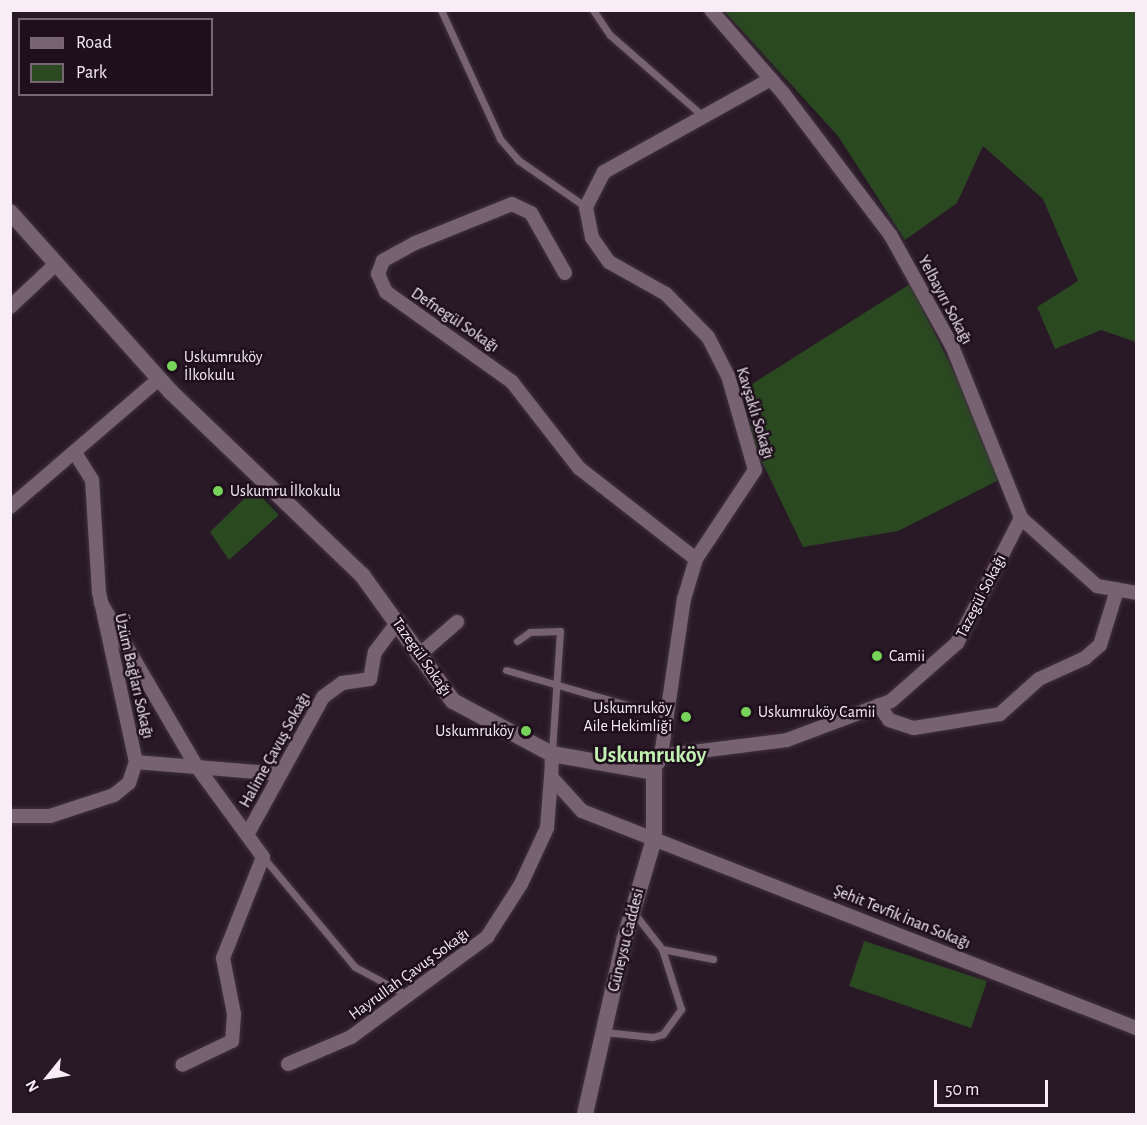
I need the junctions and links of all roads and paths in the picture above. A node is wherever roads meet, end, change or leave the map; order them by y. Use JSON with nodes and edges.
{"nodes":[{"id":1,"x":441,"y":10,"type":"edge"},
{"id":2,"x":592,"y":10,"type":"edge"},
{"id":3,"x":711,"y":10,"type":"edge"},
{"id":4,"x":771,"y":79,"type":"junction"},
{"id":5,"x":706,"y":119,"type":"junction"},
{"id":6,"x":586,"y":207,"type":"junction"},
{"id":7,"x":10,"y":212,"type":"edge"},
{"id":8,"x":56,"y":264,"type":"junction"},
{"id":9,"x":565,"y":273,"type":"dead end"},
{"id":10,"x":10,"y":307,"type":"edge"},
{"id":11,"x":159,"y":378,"type":"junction"},
{"id":12,"x":76,"y":454,"type":"junction"},
{"id":13,"x":10,"y":507,"type":"edge"},
{"id":14,"x":1021,"y":518,"type":"junction"},
{"id":15,"x":696,"y":559,"type":"junction"},
{"id":16,"x":1117,"y":590,"type":"junction"},
{"id":17,"x":1137,"y":594,"type":"edge"},
{"id":18,"x":101,"y":603,"type":"junction"},
{"id":19,"x":398,"y":621,"type":"junction"},
{"id":20,"x":457,"y":622,"type":"dead end"},
{"id":21,"x":517,"y":641,"type":"dead end"},
{"id":22,"x":418,"y":657,"type":"junction"},
{"id":23,"x":506,"y":670,"type":"dead end"},
{"id":24,"x":556,"y":686,"type":"junction"},
{"id":25,"x":879,"y":705,"type":"junction"},
{"id":26,"x":641,"y":709,"type":"dead end"},
{"id":27,"x":552,"y":754,"type":"junction"},
{"id":28,"x":136,"y":762,"type":"junction"},
{"id":29,"x":195,"y":764,"type":"junction"},
{"id":30,"x":658,"y":764,"type":"junction"},
{"id":31,"x":281,"y":774,"type":"junction"},
{"id":32,"x":551,"y":777,"type":"junction"},
{"id":33,"x":10,"y":816,"type":"edge"},
{"id":34,"x":248,"y":833,"type":"junction"},
{"id":35,"x":654,"y":839,"type":"junction"},
{"id":36,"x":262,"y":857,"type":"junction"},
{"id":37,"x":633,"y":912,"type":"junction"},
{"id":38,"x":662,"y":949,"type":"junction"},
{"id":39,"x":713,"y":959,"type":"dead end"},
{"id":40,"x":409,"y":996,"type":"junction"},
{"id":41,"x":1137,"y":1028,"type":"edge"},
{"id":42,"x":604,"y":1032,"type":"junction"},
{"id":43,"x":288,"y":1064,"type":"dead end"},
{"id":44,"x":183,"y":1065,"type":"dead end"},
{"id":45,"x":586,"y":1111,"type":"edge"}],
"edges":[{"from":1,"to":6,"type":"lane"},
{"from":2,"to":5,"type":"lane"},
{"from":3,"to":4,"type":"street","name":"Yelbayırı Sokağı"},
{"from":4,"to":5,"type":"street"},
{"from":4,"to":14,"type":"street","name":"Yelbayırı Sokağı"},
{"from":5,"to":6,"type":"street"},
{"from":6,"to":15,"type":"street","name":"Kavşaklı Sokağı"},
{"from":7,"to":8,"type":"street","name":"Tazegül Sokağı"},
{"from":8,"to":10,"type":"street"},
{"from":8,"to":11,"type":"street","name":"Tazegül Sokağı"},
{"from":9,"to":15,"type":"street","name":"Defnegül Sokağı"},
{"from":11,"to":12,"type":"street"},
{"from":11,"to":19,"type":"street","name":"Tazegül Sokağı"},
{"from":12,"to":13,"type":"street"},
{"from":12,"to":18,"type":"street","name":"Üzüm Bağları Sokağı"},
{"from":14,"to":16,"type":"street","name":"Yelbayırı Sokağı"},
{"from":14,"to":25,"type":"street","name":"Tazegül Sokağı"},
{"from":15,"to":30,"type":"street","name":"Kavşaklı Sokağı"},
{"from":16,"to":17,"type":"street","name":"Yelbayırı Sokağı"},
{"from":16,"to":25,"type":"street"},
{"from":18,"to":28,"type":"street","name":"Üzüm Bağları Sokağı"},
{"from":18,"to":29,"type":"street"},
{"from":19,"to":22,"type":"street","name":"Tazegül Sokağı"},
{"from":19,"to":31,"type":"street","name":"Halime Çavuş Sokağı"},
{"from":20,"to":22,"type":"street"},
{"from":21,"to":24,"type":"lane"},
{"from":22,"to":27,"type":"street","name":"Tazegül Sokağı"},
{"from":23,"to":24,"type":"lane"},
{"from":24,"to":26,"type":"lane"},
{"from":24,"to":27,"type":"lane"},
{"from":25,"to":30,"type":"street","name":"Tazegül Sokağı"},
{"from":27,"to":30,"type":"street","name":"Tazegül Sokağı"},
{"from":27,"to":32,"type":"street","name":"Hayrullah Çavuş Sokağı"},
{"from":28,"to":29,"type":"street"},
{"from":28,"to":33,"type":"street","name":"Üzüm Bağları Sokağı"},
{"from":29,"to":31,"type":"street"},
{"from":29,"to":34,"type":"street"},
{"from":30,"to":35,"type":"street","name":"Güneysu Caddesi"},
{"from":31,"to":34,"type":"street","name":"Halime Çavuş Sokağı"},
{"from":32,"to":35,"type":"street","name":"Şehit Tevfik İnan Sokağı"},
{"from":32,"to":40,"type":"street","name":"Hayrullah Çavuş Sokağı"},
{"from":34,"to":36,"type":"street"},
{"from":35,"to":37,"type":"street","name":"Güneysu Caddesi"},
{"from":35,"to":41,"type":"street","name":"Şehit Tevfik İnan Sokağı"},
{"from":36,"to":40,"type":"lane"},
{"from":36,"to":44,"type":"street"},
{"from":37,"to":38,"type":"lane"},
{"from":37,"to":42,"type":"street","name":"Güneysu Caddesi"},
{"from":38,"to":39,"type":"lane"},
{"from":38,"to":42,"type":"lane"},
{"from":40,"to":43,"type":"street","name":"Hayrullah Çavuş Sokağı"},
{"from":42,"to":45,"type":"street","name":"Güneysu Caddesi"}]}
